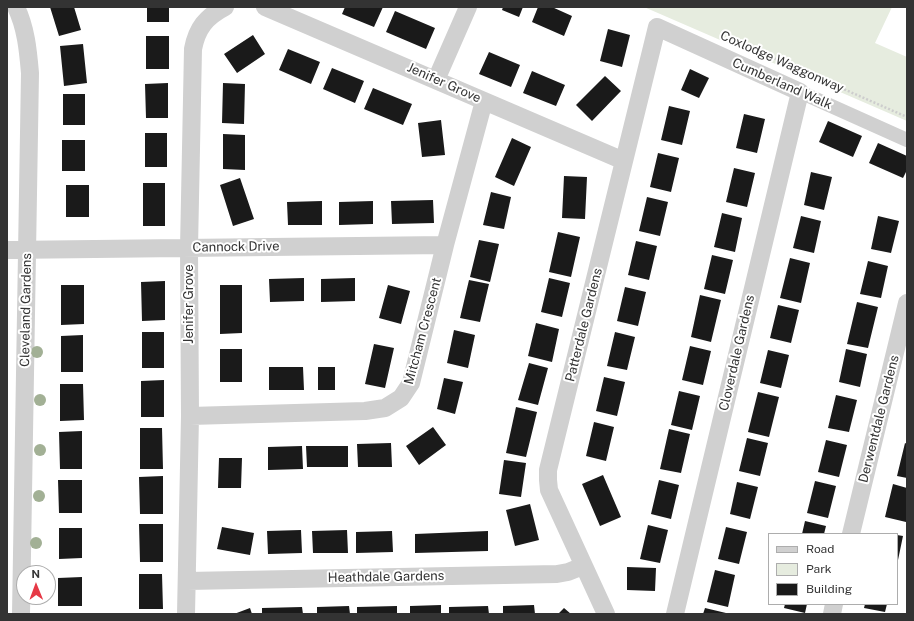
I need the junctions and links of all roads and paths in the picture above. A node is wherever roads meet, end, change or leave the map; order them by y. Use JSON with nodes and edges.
{"nodes":[{"id":1,"x":16,"y":7,"type":"edge"},
{"id":2,"x":226,"y":7,"type":"edge"},
{"id":3,"x":265,"y":7,"type":"edge"},
{"id":4,"x":468,"y":7,"type":"edge"},
{"id":5,"x":657,"y":28,"type":"joint"},
{"id":6,"x":764,"y":54,"type":"dead end"},
{"id":7,"x":436,"y":80,"type":"junction"},
{"id":8,"x":800,"y":92,"type":"junction"},
{"id":9,"x":484,"y":101,"type":"junction"},
{"id":10,"x":907,"y":117,"type":"edge"},
{"id":11,"x":907,"y":140,"type":"edge"},
{"id":12,"x":624,"y":161,"type":"junction"},
{"id":13,"x":445,"y":245,"type":"junction"},
{"id":14,"x":189,"y":248,"type":"junction"},
{"id":15,"x":27,"y":249,"type":"junction"},
{"id":16,"x":7,"y":250,"type":"edge"},
{"id":17,"x":907,"y":303,"type":"edge"},
{"id":18,"x":190,"y":416,"type":"junction"},
{"id":19,"x":851,"y":533,"type":"edge"},
{"id":20,"x":583,"y":566,"type":"junction"},
{"id":21,"x":187,"y":581,"type":"junction"},
{"id":22,"x":21,"y":614,"type":"edge"},
{"id":23,"x":186,"y":614,"type":"edge"},
{"id":24,"x":606,"y":614,"type":"edge"},
{"id":25,"x":674,"y":614,"type":"edge"}],
"edges":[{"from":1,"to":15,"type":"street","name":"Cleveland Gardens"},
{"from":2,"to":14,"type":"street","name":"Jenifer Grove"},
{"from":3,"to":7,"type":"street","name":"Jenifer Grove"},
{"from":4,"to":7,"type":"street"},
{"from":5,"to":8,"type":"street","name":"Cumberland Walk"},
{"from":5,"to":12,"type":"street","name":"Patterdale Gardens"},
{"from":6,"to":10,"type":"path","name":"Coxlodge Waggonway"},
{"from":7,"to":9,"type":"street","name":"Jenifer Grove"},
{"from":8,"to":11,"type":"street","name":"Cumberland Walk"},
{"from":8,"to":25,"type":"street","name":"Cloverdale Gardens"},
{"from":9,"to":12,"type":"street","name":"Jenifer Grove"},
{"from":9,"to":13,"type":"street","name":"Mitcham Crescent"},
{"from":12,"to":20,"type":"street","name":"Patterdale Gardens"},
{"from":13,"to":14,"type":"street","name":"Cannock Drive"},
{"from":13,"to":18,"type":"street","name":"Mitcham Crescent"},
{"from":14,"to":15,"type":"street","name":"Cannock Drive"},
{"from":14,"to":18,"type":"street","name":"Jenifer Grove"},
{"from":15,"to":16,"type":"street","name":"Cannock Drive"},
{"from":15,"to":22,"type":"street","name":"Cleveland Gardens"},
{"from":17,"to":19,"type":"street","name":"Derwentdale Gardens"},
{"from":18,"to":21,"type":"street","name":"Jenifer Grove"},
{"from":20,"to":21,"type":"street","name":"Heathdale Gardens"},
{"from":20,"to":24,"type":"street","name":"Patterdale Gardens"},
{"from":21,"to":23,"type":"street","name":"Jenifer Grove"}]}
